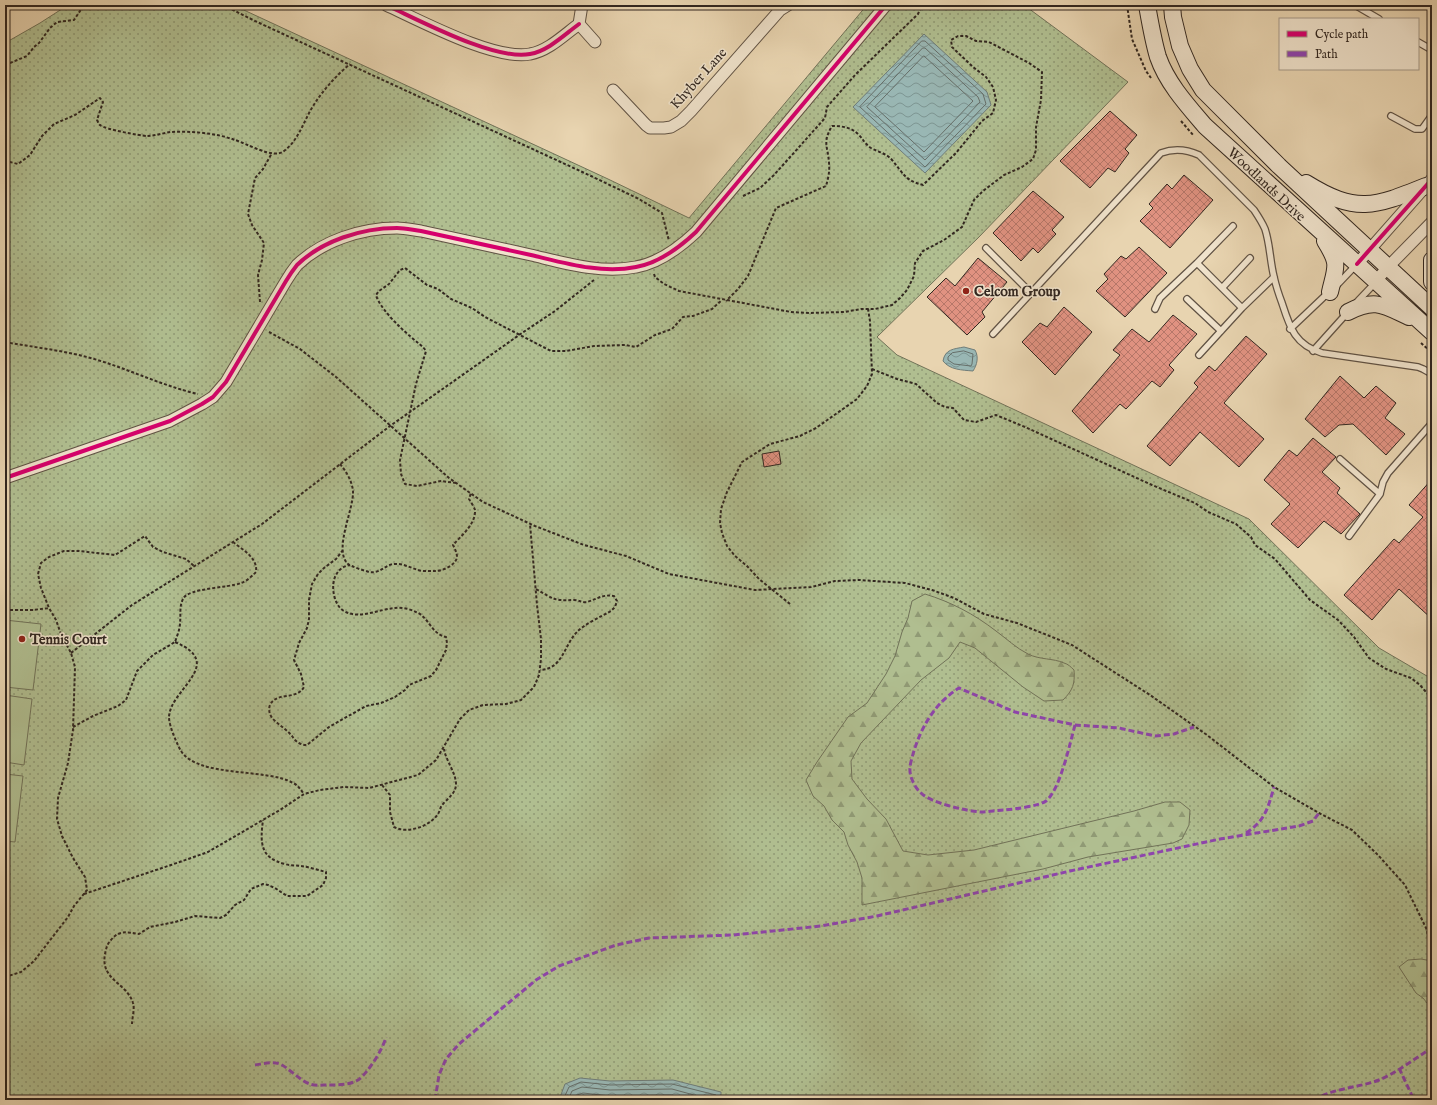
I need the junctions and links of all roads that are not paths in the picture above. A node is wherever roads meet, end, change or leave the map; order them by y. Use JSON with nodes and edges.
{"nodes":[{"id":1,"x":386,"y":5,"type":"edge"},
{"id":2,"x":582,"y":5,"type":"edge"},
{"id":3,"x":886,"y":5,"type":"edge"},
{"id":4,"x":1147,"y":5,"type":"edge"},
{"id":5,"x":1172,"y":5,"type":"edge"},
{"id":6,"x":1355,"y":5,"type":"edge"},
{"id":7,"x":782,"y":7,"type":"edge"},
{"id":8,"x":1377,"y":18,"type":"edge"},
{"id":9,"x":579,"y":24,"type":"junction"},
{"id":10,"x":595,"y":42,"type":"dead end"},
{"id":11,"x":1419,"y":43,"type":"edge"},
{"id":12,"x":1432,"y":50,"type":"edge"},
{"id":13,"x":613,"y":90,"type":"dead end"},
{"id":14,"x":1432,"y":115,"type":"edge"},
{"id":15,"x":1391,"y":116,"type":"dead end"},
{"id":16,"x":1279,"y":166,"type":"junction"},
{"id":17,"x":1429,"y":182,"type":"edge"},
{"id":18,"x":1432,"y":222,"type":"edge"},
{"id":19,"x":1233,"y":226,"type":"dead end"},
{"id":20,"x":1318,"y":230,"type":"junction"},
{"id":21,"x":986,"y":248,"type":"dead end"},
{"id":22,"x":1369,"y":250,"type":"junction"},
{"id":23,"x":1250,"y":258,"type":"dead end"},
{"id":24,"x":1432,"y":260,"type":"edge"},
{"id":25,"x":1197,"y":263,"type":"junction"},
{"id":26,"x":1357,"y":264,"type":"junction"},
{"id":27,"x":1388,"y":267,"type":"junction"},
{"id":28,"x":1274,"y":277,"type":"junction"},
{"id":29,"x":1376,"y":281,"type":"junction"},
{"id":30,"x":1432,"y":282,"type":"edge"},
{"id":31,"x":1222,"y":288,"type":"junction"},
{"id":32,"x":1031,"y":292,"type":"junction"},
{"id":33,"x":1330,"y":292,"type":"junction"},
{"id":34,"x":1188,"y":299,"type":"dead end"},
{"id":35,"x":1242,"y":308,"type":"junction"},
{"id":36,"x":1432,"y":308,"type":"edge"},
{"id":37,"x":1156,"y":309,"type":"dead end"},
{"id":38,"x":1348,"y":312,"type":"junction"},
{"id":39,"x":1428,"y":328,"type":"edge"},
{"id":40,"x":1290,"y":329,"type":"junction"},
{"id":41,"x":1221,"y":331,"type":"junction"},
{"id":42,"x":993,"y":334,"type":"dead end"},
{"id":43,"x":1313,"y":350,"type":"junction"},
{"id":44,"x":1199,"y":355,"type":"dead end"},
{"id":45,"x":1432,"y":374,"type":"edge"},
{"id":46,"x":1432,"y":423,"type":"edge"},
{"id":47,"x":1340,"y":459,"type":"dead end"},
{"id":48,"x":5,"y":478,"type":"edge"},
{"id":49,"x":1380,"y":494,"type":"junction"},
{"id":50,"x":1349,"y":536,"type":"dead end"}],
"edges":[{"from":1,"to":9,"type":"street"},
{"from":2,"to":9,"type":"street"},
{"from":3,"to":48,"type":"street"},
{"from":4,"to":20,"type":"main road","name":"Woodlands Drive"},
{"from":5,"to":16,"type":"main road","name":"Woodlands Drive"},
{"from":6,"to":8,"type":"lane"},
{"from":7,"to":13,"type":"street","name":"Khyber Lane"},
{"from":9,"to":10,"type":"street"},
{"from":11,"to":12,"type":"lane"},
{"from":14,"to":15,"type":"lane"},
{"from":16,"to":17,"type":"main road"},
{"from":16,"to":22,"type":"main road","name":"Woodlands Drive"},
{"from":17,"to":22,"type":"street"},
{"from":18,"to":27,"type":"street"},
{"from":19,"to":25,"type":"lane"},
{"from":20,"to":26,"type":"main road","name":"Woodlands Drive"},
{"from":20,"to":33,"type":"main road"},
{"from":21,"to":32,"type":"lane"},
{"from":22,"to":26,"type":"street"},
{"from":22,"to":27,"type":"main road","name":"Woodlands Drive"},
{"from":23,"to":31,"type":"lane"},
{"from":24,"to":30,"type":"main road"},
{"from":25,"to":31,"type":"lane"},
{"from":25,"to":37,"type":"lane"},
{"from":26,"to":29,"type":"main road","name":"Woodlands Drive"},
{"from":26,"to":33,"type":"lane"},
{"from":27,"to":29,"type":"street"},
{"from":27,"to":36,"type":"main road","name":"Woodlands Drive"},
{"from":28,"to":32,"type":"lane"},
{"from":28,"to":35,"type":"lane"},
{"from":28,"to":40,"type":"lane"},
{"from":29,"to":38,"type":"lane"},
{"from":29,"to":39,"type":"main road","name":"Woodlands Drive"},
{"from":31,"to":35,"type":"lane"},
{"from":32,"to":42,"type":"lane"},
{"from":33,"to":40,"type":"lane"},
{"from":34,"to":41,"type":"lane"},
{"from":35,"to":41,"type":"lane"},
{"from":38,"to":39,"type":"main road"},
{"from":38,"to":43,"type":"lane"},
{"from":40,"to":43,"type":"lane"},
{"from":41,"to":44,"type":"lane"},
{"from":43,"to":45,"type":"lane"},
{"from":46,"to":49,"type":"lane"},
{"from":47,"to":49,"type":"lane"},
{"from":49,"to":50,"type":"lane"}]}
